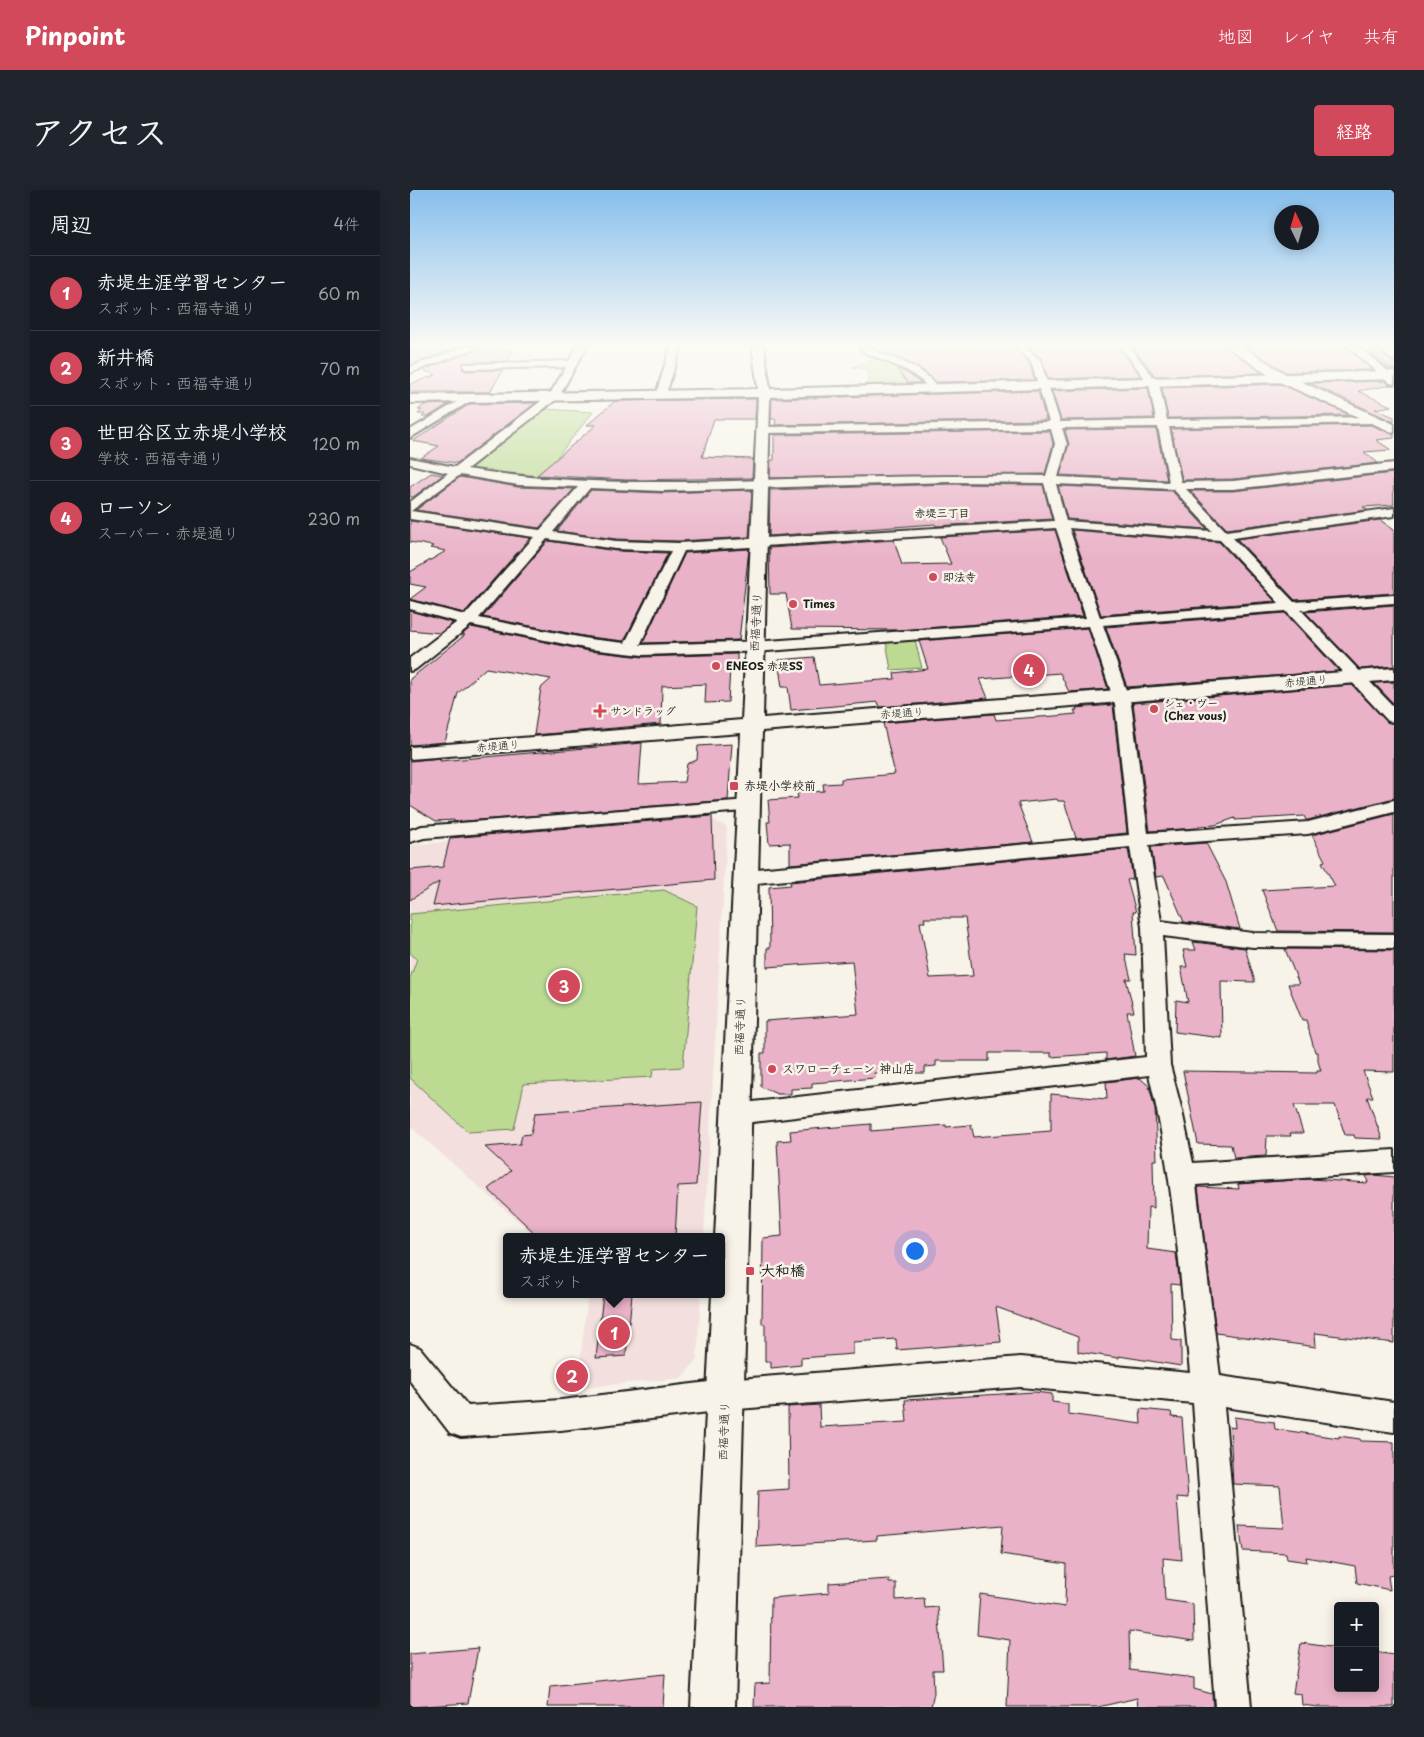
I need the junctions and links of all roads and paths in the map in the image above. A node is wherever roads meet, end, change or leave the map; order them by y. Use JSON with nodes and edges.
{"nodes":[{"id":1,"x":439,"y":417,"type":"edge"},
{"id":2,"x":527,"y":417,"type":"edge"},
{"id":3,"x":764,"y":417,"type":"edge"},
{"id":4,"x":1052,"y":417,"type":"edge"},
{"id":5,"x":1160,"y":417,"type":"edge"},
{"id":6,"x":1368,"y":417,"type":"edge"},
{"id":7,"x":1375,"y":420,"type":"junction"},
{"id":8,"x":1162,"y":424,"type":"junction"},
{"id":9,"x":1055,"y":426,"type":"junction"},
{"id":10,"x":1394,"y":429,"type":"edge"},
{"id":11,"x":764,"y":430,"type":"junction"},
{"id":12,"x":410,"y":435,"type":"edge"},
{"id":13,"x":410,"y":461,"type":"edge"},
{"id":14,"x":1394,"y":467,"type":"edge"},
{"id":15,"x":456,"y":471,"type":"junction"},
{"id":16,"x":1052,"y":480,"type":"junction"},
{"id":17,"x":586,"y":485,"type":"junction"},
{"id":18,"x":762,"y":485,"type":"junction"},
{"id":19,"x":1176,"y":486,"type":"junction"},
{"id":20,"x":410,"y":508,"type":"edge"},
{"id":21,"x":1392,"y":514,"type":"edge"},
{"id":22,"x":410,"y":515,"type":"edge"},
{"id":23,"x":1062,"y":524,"type":"junction"},
{"id":24,"x":543,"y":534,"type":"junction"},
{"id":25,"x":1222,"y":536,"type":"junction"},
{"id":26,"x":760,"y":542,"type":"junction"},
{"id":27,"x":679,"y":547,"type":"junction"},
{"id":28,"x":1394,"y":599,"type":"edge"},
{"id":29,"x":410,"y":605,"type":"edge"},
{"id":30,"x":1289,"y":607,"type":"junction"},
{"id":31,"x":468,"y":620,"type":"junction"},
{"id":32,"x":1096,"y":621,"type":"junction"},
{"id":33,"x":754,"y":646,"type":"junction"},
{"id":34,"x":630,"y":649,"type":"junction"},
{"id":35,"x":410,"y":666,"type":"edge"},
{"id":36,"x":1394,"y":674,"type":"edge"},
{"id":37,"x":1356,"y":677,"type":"junction"},
{"id":38,"x":1120,"y":696,"type":"junction"},
{"id":39,"x":1394,"y":717,"type":"edge"},
{"id":40,"x":751,"y":725,"type":"junction"},
{"id":41,"x":410,"y":753,"type":"edge"},
{"id":42,"x":748,"y":806,"type":"junction"},
{"id":43,"x":1394,"y":806,"type":"edge"},
{"id":44,"x":414,"y":831,"type":"edge"},
{"id":45,"x":1139,"y":840,"type":"junction"},
{"id":46,"x":746,"y":877,"type":"junction"},
{"id":47,"x":1152,"y":927,"type":"junction"},
{"id":48,"x":1394,"y":941,"type":"edge"},
{"id":49,"x":1158,"y":1065,"type":"junction"},
{"id":50,"x":736,"y":1114,"type":"junction"},
{"id":51,"x":1394,"y":1161,"type":"edge"},
{"id":52,"x":1182,"y":1175,"type":"junction"},
{"id":53,"x":410,"y":1358,"type":"edge"},
{"id":54,"x":1207,"y":1390,"type":"junction"},
{"id":55,"x":725,"y":1395,"type":"junction"},
{"id":56,"x":1394,"y":1417,"type":"edge"},
{"id":57,"x":713,"y":1707,"type":"edge"},
{"id":58,"x":1234,"y":1707,"type":"edge"}],
"edges":[{"from":1,"to":12,"type":"street"},
{"from":2,"to":15,"type":"street"},
{"from":3,"to":11,"type":"street","name":"西福寺通り"},
{"from":4,"to":9,"type":"street"},
{"from":5,"to":8,"type":"street"},
{"from":6,"to":7,"type":"main road"},
{"from":7,"to":8,"type":"street"},
{"from":7,"to":10,"type":"main road"},
{"from":8,"to":9,"type":"street"},
{"from":8,"to":19,"type":"street"},
{"from":9,"to":11,"type":"street"},
{"from":9,"to":16,"type":"street"},
{"from":11,"to":18,"type":"street","name":"西福寺通り"},
{"from":13,"to":15,"type":"street"},
{"from":14,"to":19,"type":"street"},
{"from":15,"to":17,"type":"street"},
{"from":15,"to":20,"type":"street"},
{"from":16,"to":18,"type":"street"},
{"from":16,"to":19,"type":"street"},
{"from":16,"to":23,"type":"street"},
{"from":17,"to":18,"type":"street"},
{"from":17,"to":24,"type":"street"},
{"from":18,"to":26,"type":"street","name":"西福寺通り"},
{"from":19,"to":25,"type":"street"},
{"from":21,"to":25,"type":"street"},
{"from":22,"to":24,"type":"street"},
{"from":23,"to":25,"type":"street"},
{"from":23,"to":26,"type":"street"},
{"from":23,"to":32,"type":"street"},
{"from":24,"to":27,"type":"street"},
{"from":24,"to":31,"type":"street"},
{"from":25,"to":30,"type":"street"},
{"from":26,"to":27,"type":"street"},
{"from":26,"to":33,"type":"street","name":"西福寺通り"},
{"from":27,"to":34,"type":"street"},
{"from":28,"to":30,"type":"street"},
{"from":29,"to":31,"type":"street"},
{"from":30,"to":32,"type":"street"},
{"from":30,"to":37,"type":"street"},
{"from":31,"to":34,"type":"street"},
{"from":31,"to":35,"type":"street"},
{"from":32,"to":33,"type":"street"},
{"from":32,"to":38,"type":"street"},
{"from":33,"to":34,"type":"street"},
{"from":33,"to":40,"type":"street","name":"西福寺通り"},
{"from":36,"to":37,"type":"street","name":"赤堤通り"},
{"from":37,"to":38,"type":"street","name":"赤堤通り"},
{"from":37,"to":39,"type":"street"},
{"from":38,"to":40,"type":"street","name":"赤堤通り"},
{"from":38,"to":45,"type":"street"},
{"from":40,"to":41,"type":"street","name":"赤堤通り"},
{"from":40,"to":42,"type":"street","name":"西福寺通り"},
{"from":42,"to":44,"type":"street"},
{"from":42,"to":46,"type":"street","name":"西福寺通り"},
{"from":43,"to":45,"type":"street"},
{"from":45,"to":46,"type":"street"},
{"from":45,"to":47,"type":"street"},
{"from":46,"to":50,"type":"street","name":"西福寺通り"},
{"from":47,"to":48,"type":"street"},
{"from":47,"to":49,"type":"street"},
{"from":49,"to":50,"type":"street"},
{"from":49,"to":52,"type":"street"},
{"from":50,"to":55,"type":"street","name":"西福寺通り"},
{"from":51,"to":52,"type":"street"},
{"from":52,"to":54,"type":"street"},
{"from":53,"to":55,"type":"street"},
{"from":54,"to":55,"type":"street"},
{"from":54,"to":56,"type":"street"},
{"from":54,"to":58,"type":"street"},
{"from":55,"to":57,"type":"street","name":"西福寺通り"}]}
